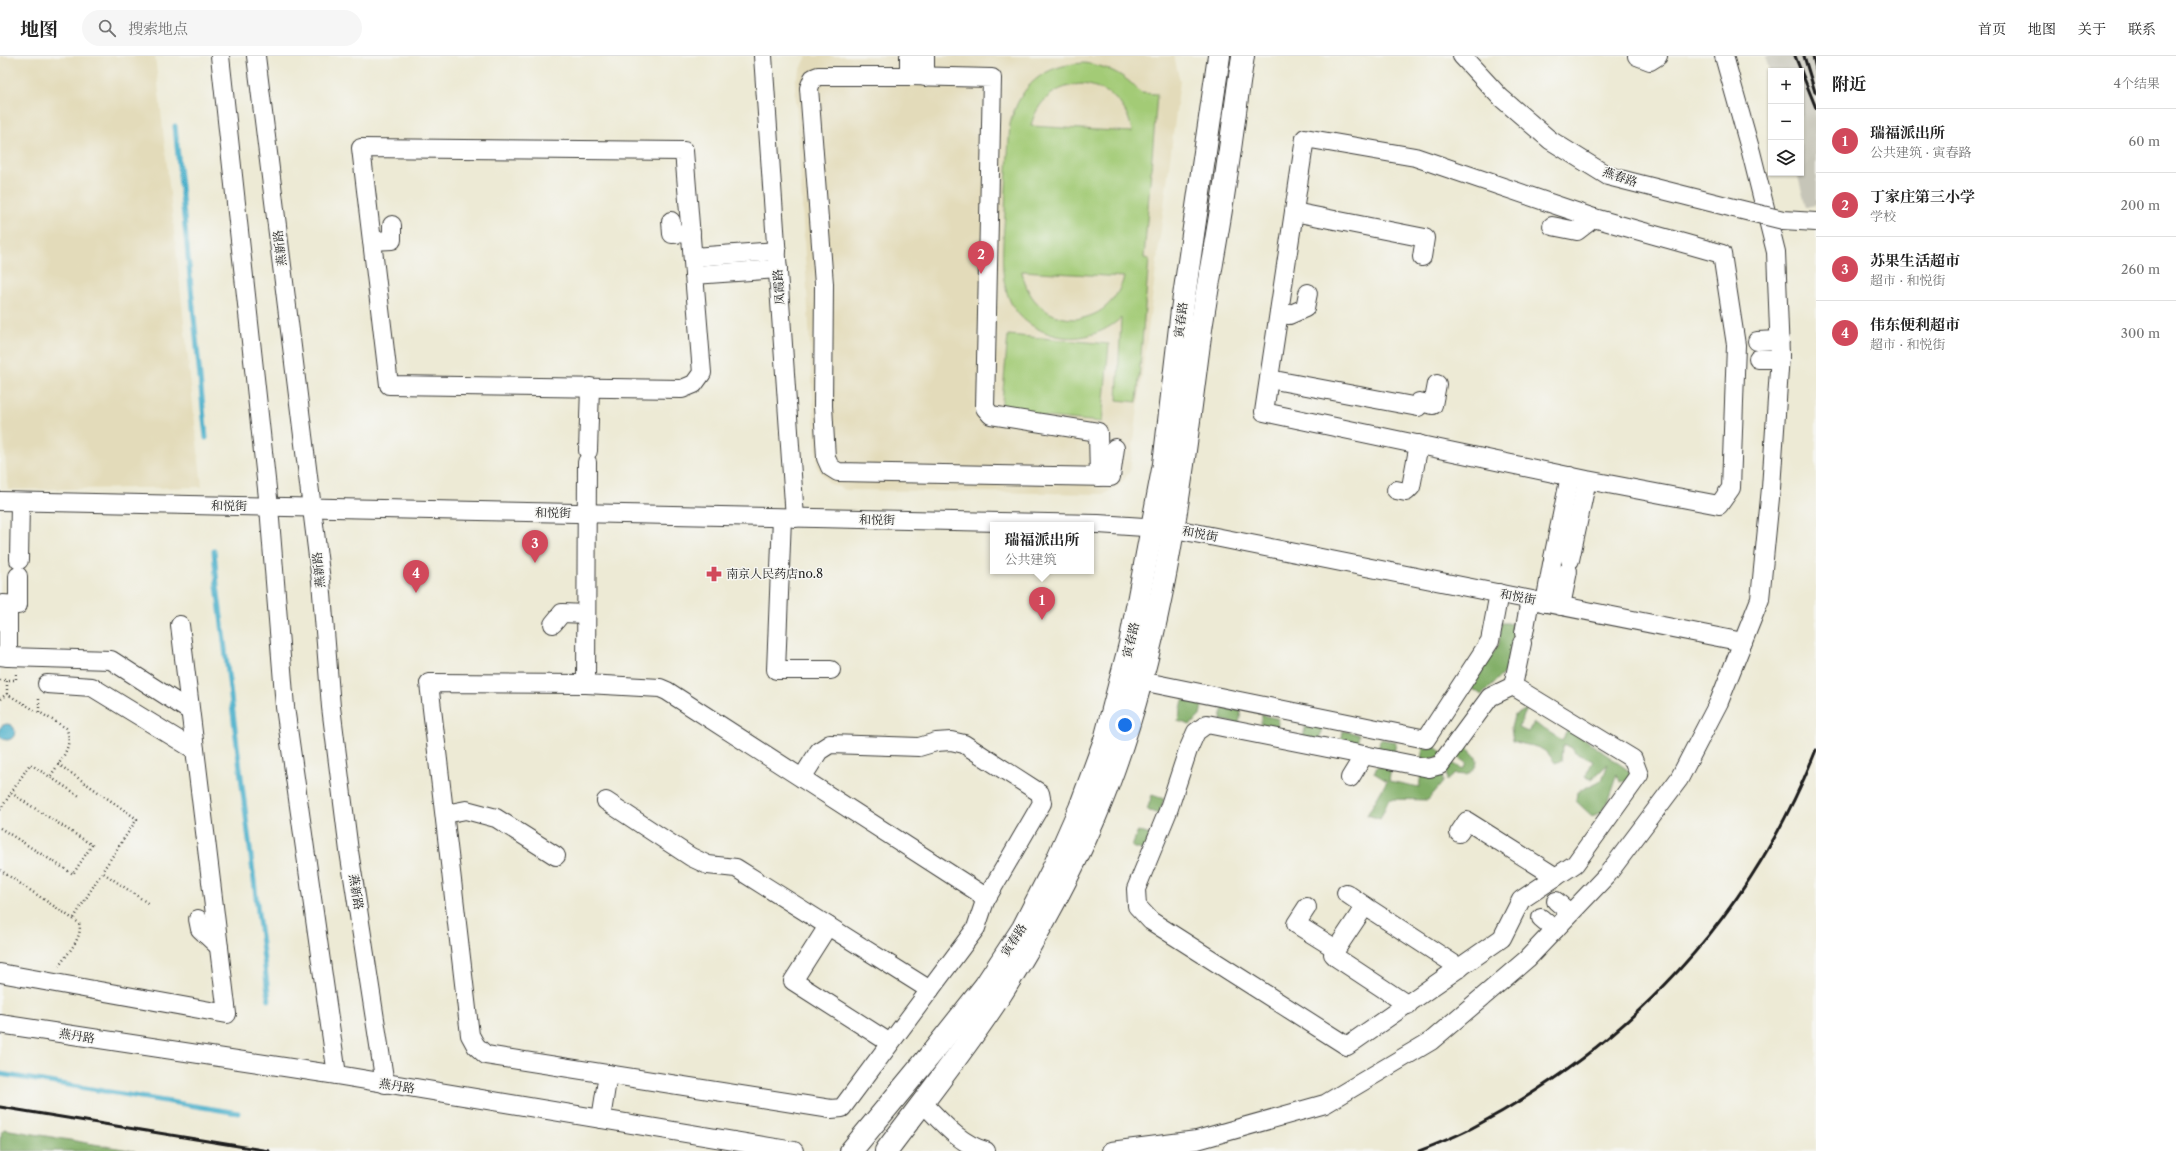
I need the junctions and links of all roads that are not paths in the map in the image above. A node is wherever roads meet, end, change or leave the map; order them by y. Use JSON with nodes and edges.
{"nodes":[{"id":1,"x":220,"y":56,"type":"edge"},
{"id":2,"x":256,"y":56,"type":"edge"},
{"id":3,"x":763,"y":56,"type":"edge"},
{"id":4,"x":909,"y":56,"type":"edge"},
{"id":5,"x":1219,"y":56,"type":"edge"},
{"id":6,"x":1243,"y":56,"type":"edge"},
{"id":7,"x":1462,"y":56,"type":"edge"},
{"id":8,"x":1637,"y":56,"type":"edge"},
{"id":9,"x":1658,"y":56,"type":"edge"},
{"id":10,"x":1724,"y":56,"type":"edge"},
{"id":11,"x":973,"y":68,"type":"dead end"},
{"id":12,"x":921,"y":69,"type":"edge"},
{"id":13,"x":1294,"y":212,"type":"junction"},
{"id":14,"x":1594,"y":218,"type":"junction"},
{"id":15,"x":671,"y":221,"type":"dead end"},
{"id":16,"x":1816,"y":222,"type":"edge"},
{"id":17,"x":392,"y":225,"type":"dead end"},
{"id":18,"x":1552,"y":226,"type":"dead end"},
{"id":19,"x":691,"y":232,"type":"junction"},
{"id":20,"x":372,"y":241,"type":"junction"},
{"id":21,"x":777,"y":250,"type":"junction"},
{"id":22,"x":693,"y":257,"type":"junction"},
{"id":23,"x":1422,"y":257,"type":"dead end"},
{"id":24,"x":778,"y":269,"type":"junction"},
{"id":25,"x":694,"y":275,"type":"junction"},
{"id":26,"x":1308,"y":293,"type":"dead end"},
{"id":27,"x":1279,"y":314,"type":"junction"},
{"id":28,"x":1780,"y":340,"type":"junction"},
{"id":29,"x":1747,"y":341,"type":"junction"},
{"id":30,"x":1747,"y":359,"type":"junction"},
{"id":31,"x":1780,"y":359,"type":"junction"},
{"id":32,"x":1269,"y":379,"type":"junction"},
{"id":33,"x":1437,"y":384,"type":"dead end"},
{"id":34,"x":590,"y":387,"type":"junction"},
{"id":35,"x":1419,"y":444,"type":"junction"},
{"id":36,"x":1115,"y":448,"type":"dead end"},
{"id":37,"x":1570,"y":476,"type":"junction"},
{"id":38,"x":1099,"y":477,"type":"junction"},
{"id":39,"x":1587,"y":480,"type":"junction"},
{"id":40,"x":1396,"y":490,"type":"dead end"},
{"id":41,"x":0,"y":501,"type":"edge"},
{"id":42,"x":20,"y":502,"type":"junction"},
{"id":43,"x":270,"y":507,"type":"junction"},
{"id":44,"x":312,"y":509,"type":"junction"},
{"id":45,"x":586,"y":514,"type":"junction"},
{"id":46,"x":789,"y":518,"type":"junction"},
{"id":47,"x":995,"y":522,"type":"edge"},
{"id":48,"x":1094,"y":524,"type":"edge"},
{"id":49,"x":1152,"y":528,"type":"junction"},
{"id":50,"x":1175,"y":529,"type":"junction"},
{"id":51,"x":1561,"y":563,"type":"junction"},
{"id":52,"x":1499,"y":593,"type":"junction"},
{"id":53,"x":1545,"y":603,"type":"junction"},
{"id":54,"x":4,"y":604,"type":"edge"},
{"id":55,"x":586,"y":614,"type":"junction"},
{"id":56,"x":553,"y":624,"type":"dead end"},
{"id":57,"x":180,"y":625,"type":"dead end"},
{"id":58,"x":1743,"y":642,"type":"junction"},
{"id":59,"x":8,"y":657,"type":"edge"},
{"id":60,"x":832,"y":670,"type":"dead end"},
{"id":61,"x":1141,"y":681,"type":"junction"},
{"id":62,"x":586,"y":684,"type":"junction"},
{"id":63,"x":1513,"y":686,"type":"junction"},
{"id":64,"x":43,"y":690,"type":"road end"},
{"id":65,"x":190,"y":711,"type":"junction"},
{"id":66,"x":195,"y":750,"type":"junction"},
{"id":67,"x":1364,"y":755,"type":"junction"},
{"id":68,"x":802,"y":778,"type":"junction"},
{"id":69,"x":1350,"y":778,"type":"dead end"},
{"id":70,"x":606,"y":801,"type":"dead end"},
{"id":71,"x":444,"y":814,"type":"junction"},
{"id":72,"x":1459,"y":833,"type":"dead end"},
{"id":73,"x":556,"y":856,"type":"dead end"},
{"id":74,"x":1556,"y":877,"type":"junction"},
{"id":75,"x":1346,"y":893,"type":"dead end"},
{"id":76,"x":1549,"y":894,"type":"junction"},
{"id":77,"x":985,"y":901,"type":"junction"},
{"id":78,"x":1365,"y":906,"type":"junction"},
{"id":79,"x":1307,"y":907,"type":"dead end"},
{"id":80,"x":1531,"y":910,"type":"junction"},
{"id":81,"x":1570,"y":913,"type":"junction"},
{"id":82,"x":198,"y":919,"type":"dead end"},
{"id":83,"x":828,"y":926,"type":"junction"},
{"id":84,"x":1554,"y":930,"type":"junction"},
{"id":85,"x":219,"y":947,"type":"junction"},
{"id":86,"x":1336,"y":949,"type":"junction"},
{"id":87,"x":1460,"y":968,"type":"junction"},
{"id":88,"x":0,"y":973,"type":"edge"},
{"id":89,"x":930,"y":990,"type":"junction"},
{"id":90,"x":1408,"y":1004,"type":"junction"},
{"id":91,"x":0,"y":1024,"type":"edge"},
{"id":92,"x":890,"y":1043,"type":"junction"},
{"id":93,"x":608,"y":1074,"type":"junction"},
{"id":94,"x":337,"y":1075,"type":"junction"},
{"id":95,"x":385,"y":1084,"type":"junction"},
{"id":96,"x":922,"y":1102,"type":"junction"},
{"id":97,"x":601,"y":1119,"type":"junction"},
{"id":98,"x":794,"y":1151,"type":"edge"},
{"id":99,"x":851,"y":1151,"type":"edge"},
{"id":100,"x":886,"y":1151,"type":"edge"},
{"id":101,"x":986,"y":1151,"type":"edge"},
{"id":102,"x":1112,"y":1151,"type":"edge"}],
"edges":[{"from":1,"to":43,"type":"street"},
{"from":2,"to":44,"type":"street","name":"燕新路"},
{"from":3,"to":21,"type":"street","name":"凤霞路"},
{"from":4,"to":12,"type":"street"},
{"from":5,"to":49,"type":"main road","name":"寅春路"},
{"from":6,"to":50,"type":"main road","name":"寅春路"},
{"from":7,"to":16,"type":"street","name":"燕春路","bridge":true},
{"from":8,"to":9,"type":"street"},
{"from":10,"to":28,"type":"street"},
{"from":11,"to":12,"type":"street"},
{"from":12,"to":38,"type":"street"},
{"from":12,"to":38,"type":"street"},
{"from":13,"to":14,"type":"street"},
{"from":13,"to":23,"type":"street"},
{"from":13,"to":27,"type":"street"},
{"from":14,"to":18,"type":"street"},
{"from":14,"to":29,"type":"street"},
{"from":15,"to":19,"type":"street"},
{"from":17,"to":20,"type":"street"},
{"from":19,"to":20,"type":"street"},
{"from":19,"to":22,"type":"street"},
{"from":20,"to":34,"type":"street"},
{"from":21,"to":22,"type":"street"},
{"from":21,"to":24,"type":"street","name":"凤霞路"},
{"from":22,"to":25,"type":"street"},
{"from":24,"to":25,"type":"street"},
{"from":24,"to":46,"type":"street","name":"凤霞路"},
{"from":25,"to":34,"type":"street"},
{"from":26,"to":27,"type":"street"},
{"from":27,"to":32,"type":"street"},
{"from":28,"to":29,"type":"street"},
{"from":28,"to":31,"type":"street"},
{"from":29,"to":30,"type":"street"},
{"from":30,"to":31,"type":"street"},
{"from":30,"to":39,"type":"street"},
{"from":31,"to":58,"type":"street"},
{"from":32,"to":33,"type":"street"},
{"from":32,"to":35,"type":"street"},
{"from":34,"to":45,"type":"street"},
{"from":35,"to":37,"type":"street"},
{"from":35,"to":40,"type":"street"},
{"from":36,"to":38,"type":"street"},
{"from":37,"to":39,"type":"street"},
{"from":37,"to":51,"type":"street"},
{"from":39,"to":51,"type":"street"},
{"from":41,"to":42,"type":"street","name":"和悦街"},
{"from":42,"to":43,"type":"street","name":"和悦街"},
{"from":42,"to":54,"type":"street"},
{"from":43,"to":44,"type":"street","name":"和悦街"},
{"from":43,"to":94,"type":"street"},
{"from":44,"to":45,"type":"street","name":"和悦街"},
{"from":44,"to":95,"type":"street","name":"燕新路"},
{"from":45,"to":46,"type":"street","name":"和悦街"},
{"from":45,"to":55,"type":"street"},
{"from":46,"to":47,"type":"street","name":"和悦街"},
{"from":46,"to":60,"type":"street","name":"凤霞路"},
{"from":48,"to":49,"type":"street","name":"和悦街"},
{"from":49,"to":50,"type":"street","name":"和悦街"},
{"from":49,"to":99,"type":"main road","name":"寅春路"},
{"from":50,"to":52,"type":"street","name":"和悦街"},
{"from":50,"to":61,"type":"main road","name":"寅春路"},
{"from":51,"to":53,"type":"street"},
{"from":52,"to":53,"type":"street","name":"和悦街"},
{"from":52,"to":61,"type":"street"},
{"from":53,"to":58,"type":"street","name":"和悦街"},
{"from":53,"to":63,"type":"street"},
{"from":54,"to":59,"type":"street"},
{"from":55,"to":56,"type":"street"},
{"from":55,"to":62,"type":"street"},
{"from":57,"to":65,"type":"street"},
{"from":58,"to":81,"type":"street"},
{"from":59,"to":65,"type":"street"},
{"from":61,"to":96,"type":"main road","name":"寅春路"},
{"from":62,"to":68,"type":"street"},
{"from":62,"to":71,"type":"street"},
{"from":63,"to":67,"type":"street"},
{"from":63,"to":74,"type":"street"},
{"from":64,"to":66,"type":"street"},
{"from":65,"to":66,"type":"street"},
{"from":66,"to":85,"type":"street"},
{"from":67,"to":69,"type":"street"},
{"from":67,"to":90,"type":"street"},
{"from":68,"to":77,"type":"street"},
{"from":68,"to":77,"type":"street"},
{"from":70,"to":83,"type":"street"},
{"from":71,"to":73,"type":"street"},
{"from":71,"to":93,"type":"street"},
{"from":72,"to":74,"type":"street"},
{"from":74,"to":76,"type":"street"},
{"from":75,"to":78,"type":"street"},
{"from":76,"to":80,"type":"street"},
{"from":76,"to":81,"type":"street"},
{"from":77,"to":89,"type":"street"},
{"from":78,"to":86,"type":"street"},
{"from":78,"to":87,"type":"street"},
{"from":79,"to":86,"type":"street"},
{"from":80,"to":84,"type":"street"},
{"from":80,"to":87,"type":"street"},
{"from":81,"to":84,"type":"street"},
{"from":82,"to":85,"type":"street"},
{"from":83,"to":89,"type":"street"},
{"from":83,"to":92,"type":"street"},
{"from":84,"to":102,"type":"street"},
{"from":85,"to":88,"type":"street"},
{"from":86,"to":90,"type":"street"},
{"from":87,"to":90,"type":"street"},
{"from":89,"to":92,"type":"street"},
{"from":91,"to":94,"type":"street","name":"燕丹路"},
{"from":92,"to":93,"type":"street"},
{"from":93,"to":97,"type":"street"},
{"from":94,"to":95,"type":"street","name":"燕丹路"},
{"from":95,"to":97,"type":"street","name":"燕丹路"},
{"from":96,"to":100,"type":"main road","name":"寅春路"},
{"from":96,"to":101,"type":"street"},
{"from":97,"to":98,"type":"street","name":"燕丹路"}]}
